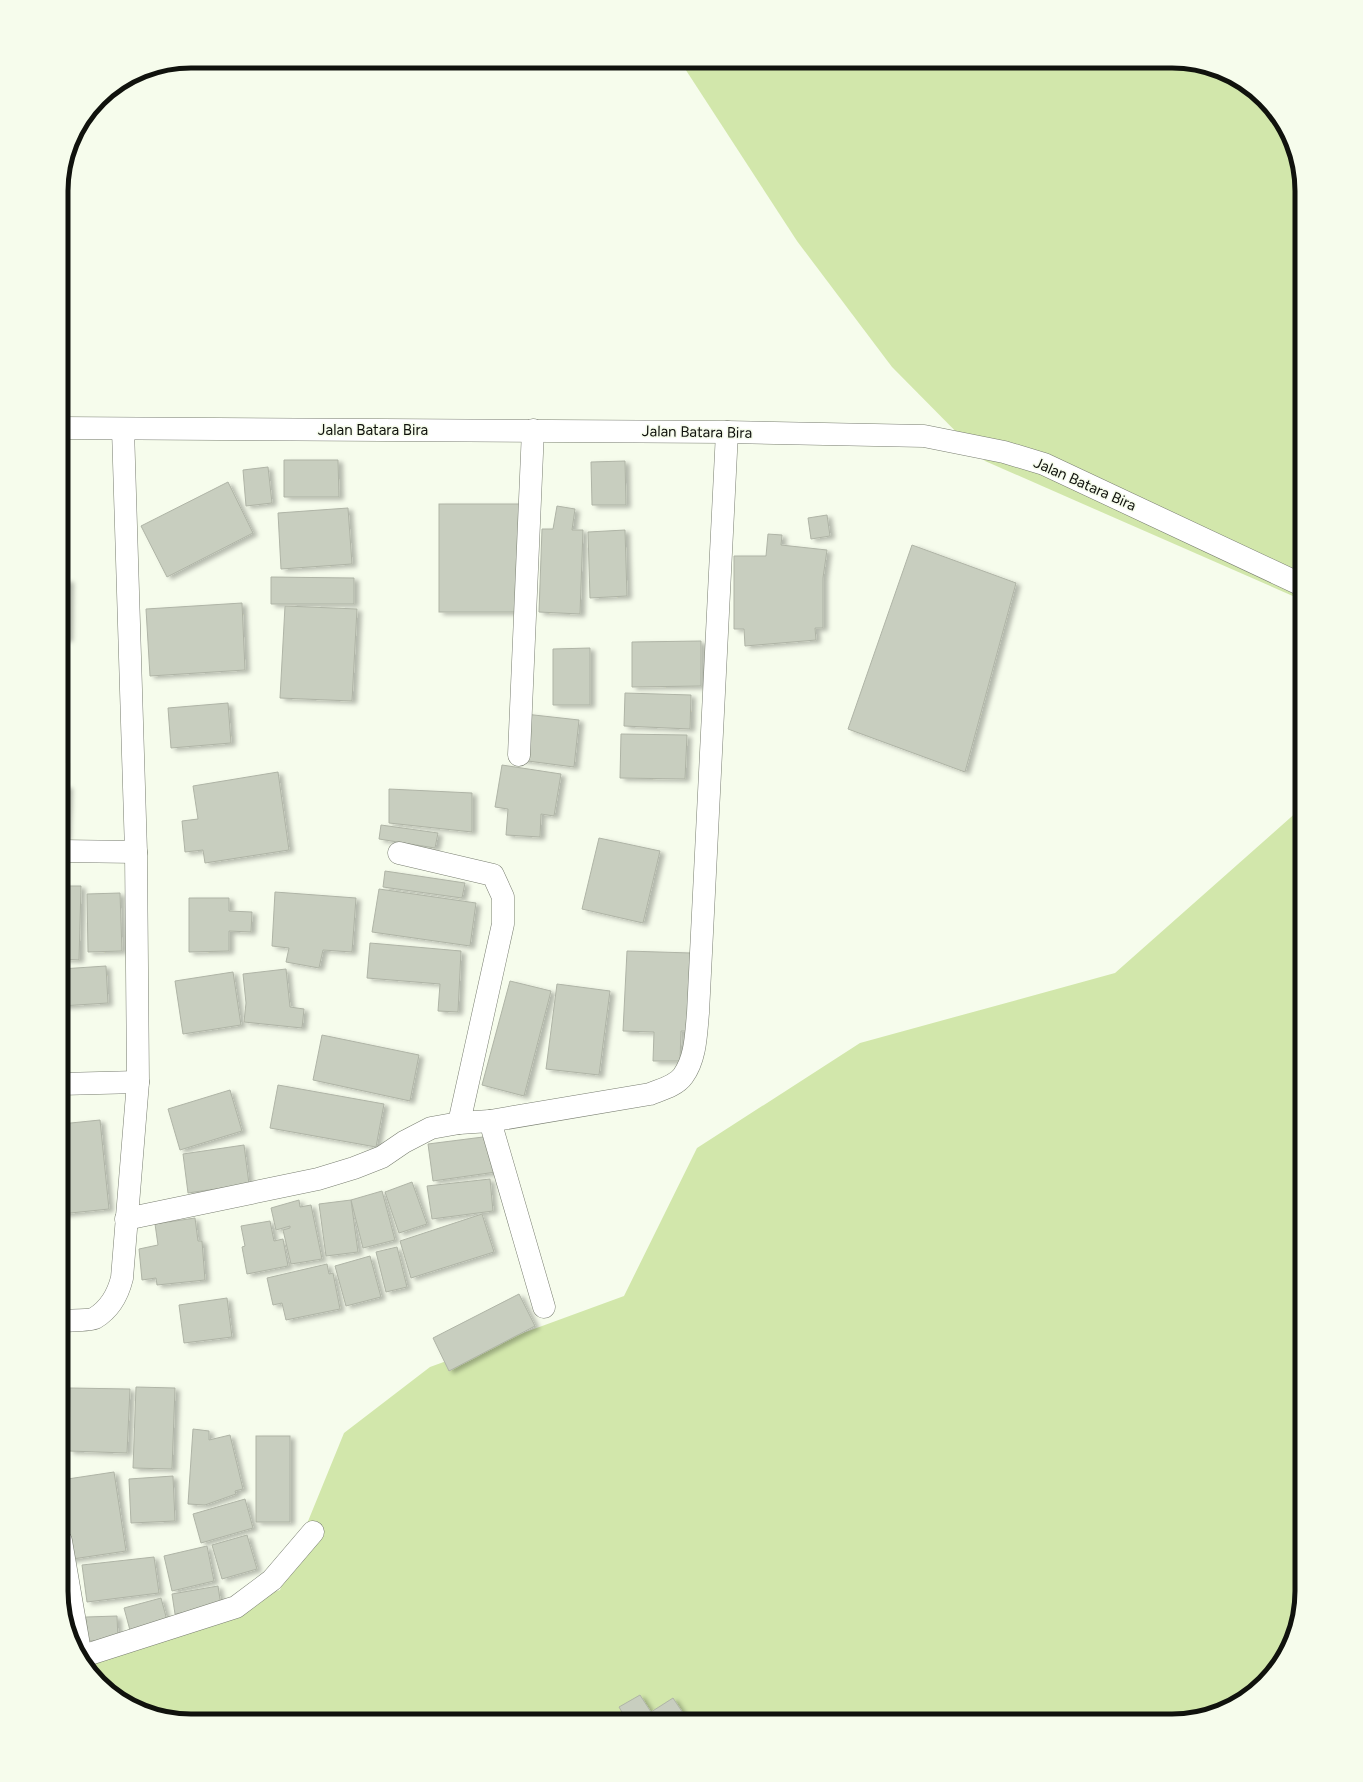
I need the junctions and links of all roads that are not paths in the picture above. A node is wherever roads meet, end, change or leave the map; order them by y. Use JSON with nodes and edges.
{"nodes":[{"id":1,"x":68,"y":428,"type":"edge"},
{"id":2,"x":123,"y":429,"type":"junction"},
{"id":3,"x":533,"y":430,"type":"junction"},
{"id":4,"x":727,"y":432,"type":"junction"},
{"id":5,"x":1295,"y":582,"type":"edge"},
{"id":6,"x":519,"y":755,"type":"dead end"},
{"id":7,"x":68,"y":851,"type":"edge"},
{"id":8,"x":136,"y":852,"type":"junction"},
{"id":9,"x":399,"y":853,"type":"dead end"},
{"id":10,"x":138,"y":1082,"type":"junction"},
{"id":11,"x":68,"y":1084,"type":"edge"},
{"id":12,"x":490,"y":1121,"type":"junction"},
{"id":13,"x":459,"y":1122,"type":"junction"},
{"id":14,"x":126,"y":1220,"type":"junction"},
{"id":15,"x":544,"y":1307,"type":"dead end"},
{"id":16,"x":68,"y":1320,"type":"edge"},
{"id":17,"x":313,"y":1532,"type":"dead end"},
{"id":18,"x":68,"y":1584,"type":"edge"},
{"id":19,"x":76,"y":1634,"type":"edge"},
{"id":20,"x":86,"y":1655,"type":"edge"}],
"edges":[{"from":1,"to":2,"type":"street","name":"Jalan Batara Bira"},
{"from":2,"to":3,"type":"street","name":"Jalan Batara Bira"},
{"from":2,"to":8,"type":"street"},
{"from":3,"to":4,"type":"street","name":"Jalan Batara Bira"},
{"from":3,"to":6,"type":"street"},
{"from":4,"to":5,"type":"street","name":"Jalan Batara Bira"},
{"from":4,"to":12,"type":"street"},
{"from":7,"to":8,"type":"street"},
{"from":8,"to":10,"type":"street"},
{"from":9,"to":13,"type":"street"},
{"from":10,"to":11,"type":"street"},
{"from":10,"to":14,"type":"street"},
{"from":12,"to":13,"type":"street"},
{"from":12,"to":15,"type":"street"},
{"from":13,"to":14,"type":"street"},
{"from":14,"to":16,"type":"street"},
{"from":17,"to":20,"type":"street"},
{"from":18,"to":19,"type":"street"}]}
